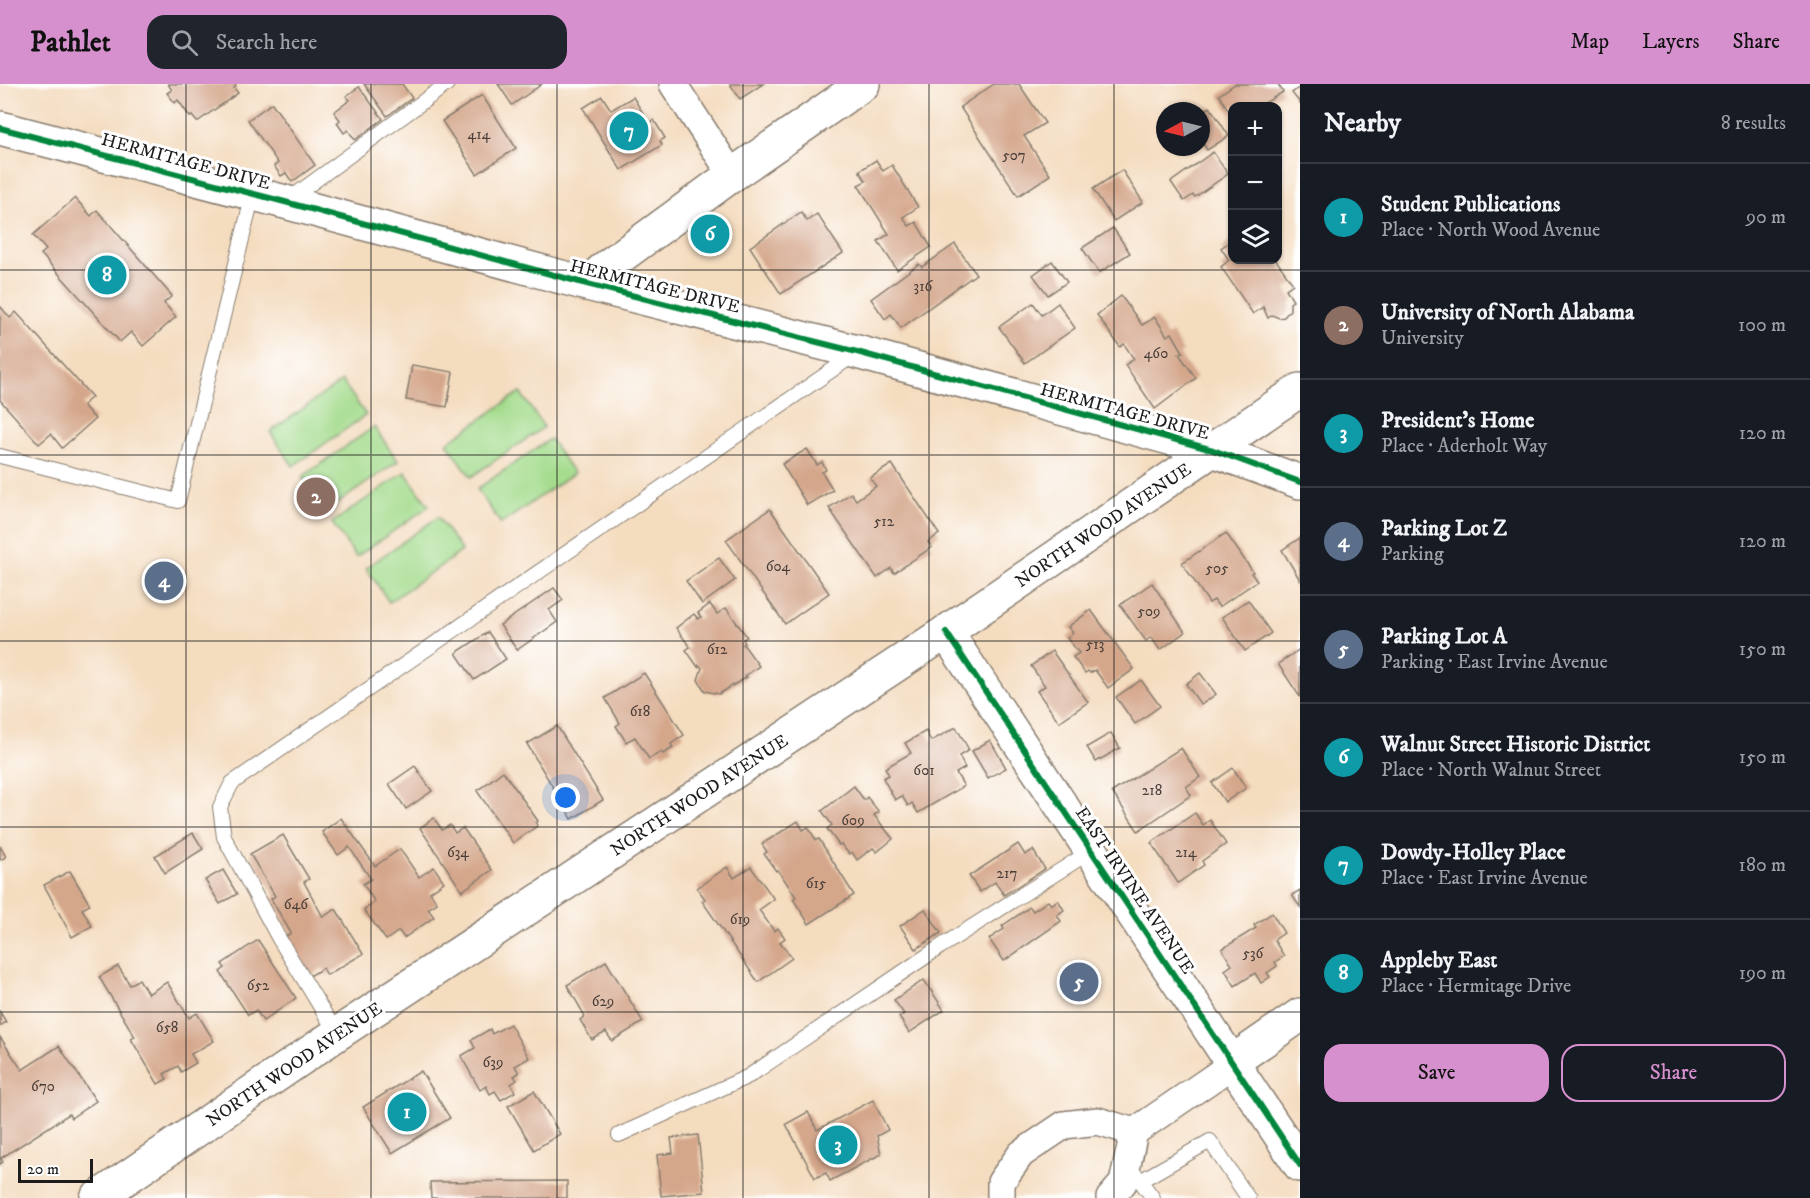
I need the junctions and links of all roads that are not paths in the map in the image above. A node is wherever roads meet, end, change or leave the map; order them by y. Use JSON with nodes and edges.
{"nodes":[{"id":1,"x":447,"y":84,"type":"edge"},
{"id":2,"x":673,"y":84,"type":"edge"},
{"id":3,"x":863,"y":84,"type":"edge"},
{"id":4,"x":0,"y":128,"type":"edge"},
{"id":5,"x":732,"y":175,"type":"junction"},
{"id":6,"x":253,"y":194,"type":"junction"},
{"id":7,"x":285,"y":202,"type":"junction"},
{"id":8,"x":587,"y":284,"type":"junction"},
{"id":9,"x":857,"y":352,"type":"junction"},
{"id":10,"x":1300,"y":390,"type":"edge"},
{"id":11,"x":1213,"y":450,"type":"junction"},
{"id":12,"x":0,"y":456,"type":"edge"},
{"id":13,"x":1300,"y":482,"type":"edge"},
{"id":14,"x":946,"y":632,"type":"junction"},
{"id":15,"x":1091,"y":851,"type":"junction"},
{"id":16,"x":1300,"y":1015,"type":"edge"},
{"id":17,"x":337,"y":1034,"type":"junction"},
{"id":18,"x":1232,"y":1062,"type":"junction"},
{"id":19,"x":1134,"y":1132,"type":"junction"},
{"id":20,"x":619,"y":1135,"type":"dead end"},
{"id":21,"x":1300,"y":1165,"type":"edge"},
{"id":22,"x":1134,"y":1172,"type":"junction"},
{"id":23,"x":97,"y":1198,"type":"edge"},
{"id":24,"x":1001,"y":1198,"type":"edge"},
{"id":25,"x":1110,"y":1198,"type":"edge"},
{"id":26,"x":1153,"y":1198,"type":"edge"},
{"id":27,"x":1248,"y":1198,"type":"edge"}],
"edges":[{"from":1,"to":7,"type":"lane"},
{"from":2,"to":5,"type":"street"},
{"from":3,"to":5,"type":"street"},
{"from":4,"to":6,"type":"street","name":"HERMITAGE DRIVE"},
{"from":5,"to":8,"type":"street"},
{"from":6,"to":7,"type":"street","name":"HERMITAGE DRIVE"},
{"from":6,"to":12,"type":"lane"},
{"from":7,"to":8,"type":"street","name":"HERMITAGE DRIVE"},
{"from":8,"to":9,"type":"street","name":"HERMITAGE DRIVE"},
{"from":9,"to":11,"type":"street","name":"HERMITAGE DRIVE"},
{"from":9,"to":17,"type":"lane"},
{"from":10,"to":11,"type":"street","name":"NORTH WOOD AVENUE"},
{"from":11,"to":13,"type":"street","name":"HERMITAGE DRIVE"},
{"from":11,"to":14,"type":"street","name":"NORTH WOOD AVENUE"},
{"from":14,"to":15,"type":"street","name":"EAST IRVINE AVENUE"},
{"from":14,"to":17,"type":"street","name":"NORTH WOOD AVENUE"},
{"from":15,"to":18,"type":"street","name":"EAST IRVINE AVENUE"},
{"from":15,"to":20,"type":"lane"},
{"from":16,"to":18,"type":"street"},
{"from":17,"to":23,"type":"street","name":"NORTH WOOD AVENUE"},
{"from":18,"to":19,"type":"street"},
{"from":18,"to":21,"type":"street","name":"EAST IRVINE AVENUE"},
{"from":19,"to":22,"type":"street"},
{"from":19,"to":24,"type":"street"},
{"from":22,"to":25,"type":"street"},
{"from":22,"to":26,"type":"lane"},
{"from":22,"to":27,"type":"lane"}]}
